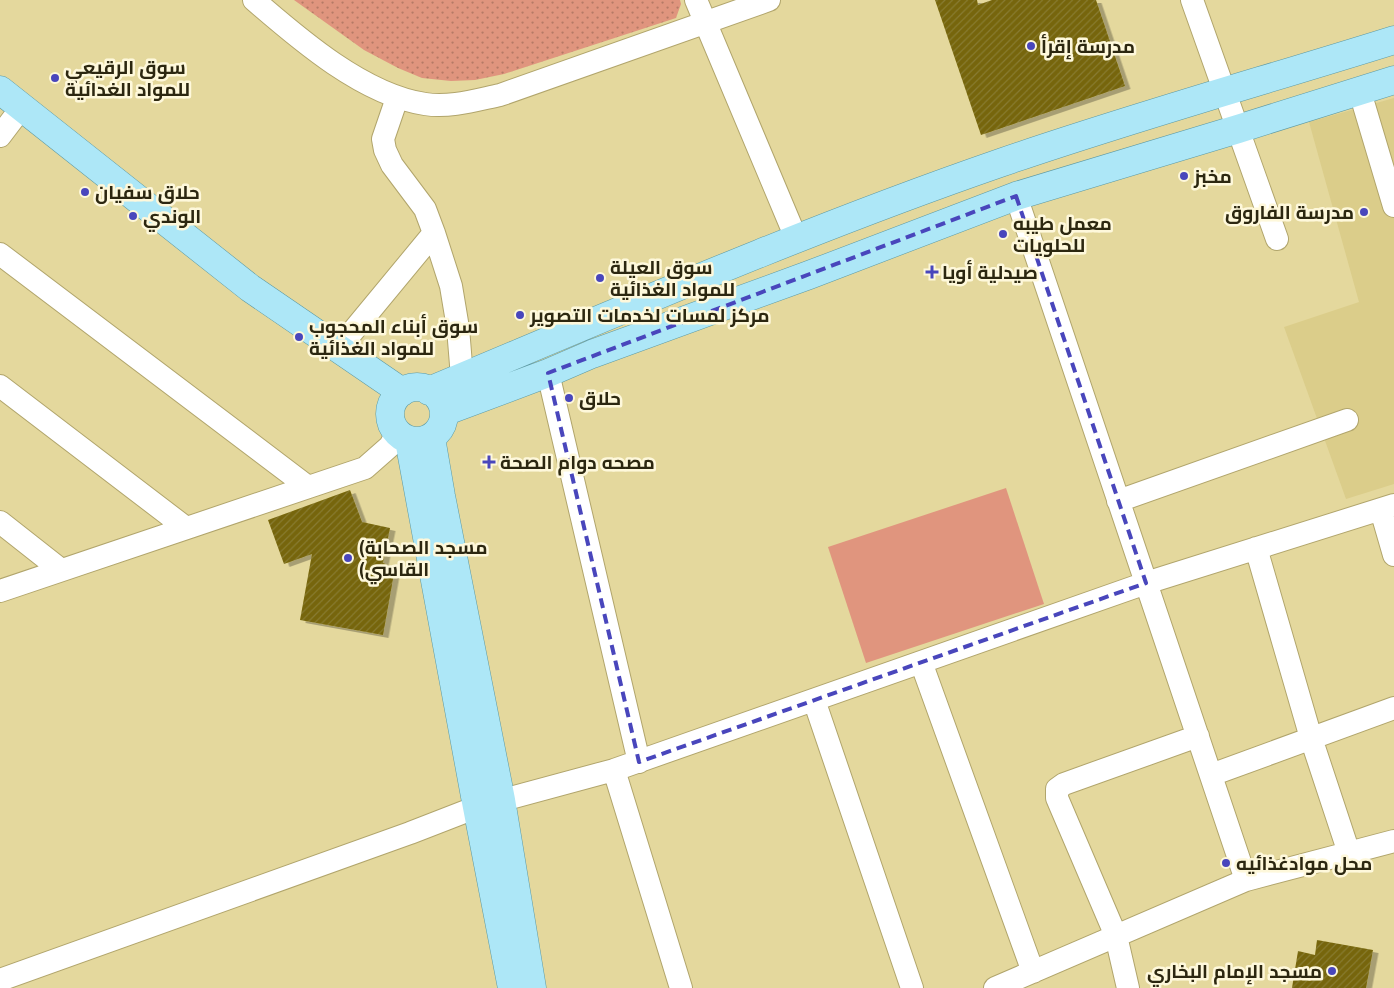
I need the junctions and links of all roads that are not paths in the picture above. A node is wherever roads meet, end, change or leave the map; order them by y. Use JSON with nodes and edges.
{"nodes":[{"id":1,"x":254,"y":0,"type":"edge"},
{"id":2,"x":696,"y":0,"type":"edge"},
{"id":3,"x":769,"y":0,"type":"edge"},
{"id":4,"x":1192,"y":0,"type":"edge"},
{"id":5,"x":705,"y":22,"type":"junction"},
{"id":6,"x":1394,"y":40,"type":"edge"},
{"id":7,"x":1394,"y":80,"type":"edge"},
{"id":8,"x":0,"y":90,"type":"edge"},
{"id":9,"x":1225,"y":92,"type":"junction"},
{"id":10,"x":1360,"y":92,"type":"junction"},
{"id":11,"x":397,"y":98,"type":"junction"},
{"id":12,"x":22,"y":106,"type":"junction"},
{"id":13,"x":1238,"y":130,"type":"junction"},
{"id":14,"x":0,"y":136,"type":"edge"},
{"id":15,"x":1016,"y":196,"type":"junction"},
{"id":16,"x":1394,"y":206,"type":"edge"},
{"id":17,"x":434,"y":233,"type":"junction"},
{"id":18,"x":796,"y":238,"type":"junction"},
{"id":19,"x":1276,"y":239,"type":"dead end"},
{"id":20,"x":0,"y":254,"type":"edge"},
{"id":21,"x":339,"y":348,"type":"junction"},
{"id":22,"x":548,"y":373,"type":"junction"},
{"id":23,"x":462,"y":377,"type":"junction"},
{"id":24,"x":0,"y":386,"type":"edge"},
{"id":25,"x":402,"y":392,"type":"junction"},
{"id":26,"x":437,"y":401,"type":"junction"},
{"id":27,"x":1347,"y":420,"type":"dead end"},
{"id":28,"x":412,"y":437,"type":"junction"},
{"id":29,"x":308,"y":487,"type":"junction"},
{"id":30,"x":1118,"y":501,"type":"junction"},
{"id":31,"x":1387,"y":508,"type":"edge"},
{"id":32,"x":0,"y":522,"type":"edge"},
{"id":33,"x":186,"y":528,"type":"junction"},
{"id":34,"x":1256,"y":548,"type":"junction"},
{"id":35,"x":1394,"y":555,"type":"edge"},
{"id":36,"x":60,"y":570,"type":"junction"},
{"id":37,"x":1146,"y":583,"type":"junction"},
{"id":38,"x":0,"y":591,"type":"edge"},
{"id":39,"x":921,"y":662,"type":"junction"},
{"id":40,"x":814,"y":700,"type":"junction"},
{"id":41,"x":1394,"y":708,"type":"edge"},
{"id":42,"x":1198,"y":736,"type":"junction"},
{"id":43,"x":1311,"y":738,"type":"junction"},
{"id":44,"x":639,"y":762,"type":"junction"},
{"id":45,"x":614,"y":770,"type":"junction"},
{"id":46,"x":1211,"y":775,"type":"junction"},
{"id":47,"x":489,"y":803,"type":"junction"},
{"id":48,"x":1394,"y":841,"type":"edge"},
{"id":49,"x":1349,"y":853,"type":"junction"},
{"id":50,"x":1246,"y":880,"type":"junction"},
{"id":51,"x":1116,"y":936,"type":"junction"},
{"id":52,"x":1033,"y":972,"type":"junction"},
{"id":53,"x":0,"y":980,"type":"edge"},
{"id":54,"x":512,"y":988,"type":"edge"},
{"id":55,"x":532,"y":988,"type":"edge"},
{"id":56,"x":681,"y":988,"type":"edge"},
{"id":57,"x":912,"y":988,"type":"edge"},
{"id":58,"x":995,"y":988,"type":"edge"},
{"id":59,"x":1128,"y":988,"type":"edge"}],
"edges":[{"from":1,"to":11,"type":"street"},
{"from":2,"to":5,"type":"street"},
{"from":3,"to":5,"type":"street"},
{"from":4,"to":9,"type":"street"},
{"from":5,"to":11,"type":"street"},
{"from":5,"to":18,"type":"street"},
{"from":6,"to":9,"type":"main road"},
{"from":7,"to":10,"type":"main road"},
{"from":8,"to":12,"type":"main road"},
{"from":9,"to":13,"type":"street"},
{"from":9,"to":18,"type":"main road"},
{"from":10,"to":13,"type":"main road"},
{"from":10,"to":16,"type":"street"},
{"from":11,"to":17,"type":"street"},
{"from":12,"to":14,"type":"street"},
{"from":12,"to":21,"type":"main road"},
{"from":13,"to":15,"type":"main road"},
{"from":13,"to":19,"type":"street"},
{"from":15,"to":22,"type":"main road"},
{"from":15,"to":30,"type":"street"},
{"from":17,"to":21,"type":"street"},
{"from":17,"to":23,"type":"street"},
{"from":18,"to":23,"type":"main road"},
{"from":20,"to":29,"type":"street"},
{"from":21,"to":25,"type":"main road"},
{"from":22,"to":26,"type":"main road"},
{"from":22,"to":44,"type":"street"},
{"from":23,"to":26,"type":"main road"},
{"from":24,"to":33,"type":"street"},
{"from":25,"to":26,"type":"main road"},
{"from":25,"to":28,"type":"main road"},
{"from":26,"to":28,"type":"main road"},
{"from":27,"to":30,"type":"street"},
{"from":28,"to":29,"type":"street"},
{"from":28,"to":47,"type":"main road"},
{"from":29,"to":33,"type":"street"},
{"from":30,"to":37,"type":"street"},
{"from":31,"to":34,"type":"street"},
{"from":31,"to":35,"type":"street"},
{"from":32,"to":36,"type":"street"},
{"from":33,"to":36,"type":"street"},
{"from":34,"to":37,"type":"street"},
{"from":34,"to":43,"type":"street"},
{"from":36,"to":38,"type":"street"},
{"from":37,"to":39,"type":"street"},
{"from":37,"to":42,"type":"street"},
{"from":39,"to":40,"type":"street"},
{"from":39,"to":52,"type":"street"},
{"from":40,"to":44,"type":"street"},
{"from":40,"to":57,"type":"street"},
{"from":41,"to":43,"type":"street"},
{"from":42,"to":46,"type":"street"},
{"from":42,"to":51,"type":"street"},
{"from":43,"to":46,"type":"street"},
{"from":43,"to":49,"type":"street"},
{"from":44,"to":45,"type":"street"},
{"from":45,"to":47,"type":"street"},
{"from":45,"to":56,"type":"street"},
{"from":46,"to":50,"type":"street"},
{"from":47,"to":53,"type":"street"},
{"from":47,"to":54,"type":"main road"},
{"from":47,"to":55,"type":"main road"},
{"from":48,"to":49,"type":"street"},
{"from":49,"to":50,"type":"street"},
{"from":50,"to":51,"type":"street"},
{"from":51,"to":52,"type":"street"},
{"from":51,"to":59,"type":"street"},
{"from":52,"to":58,"type":"street"}]}
